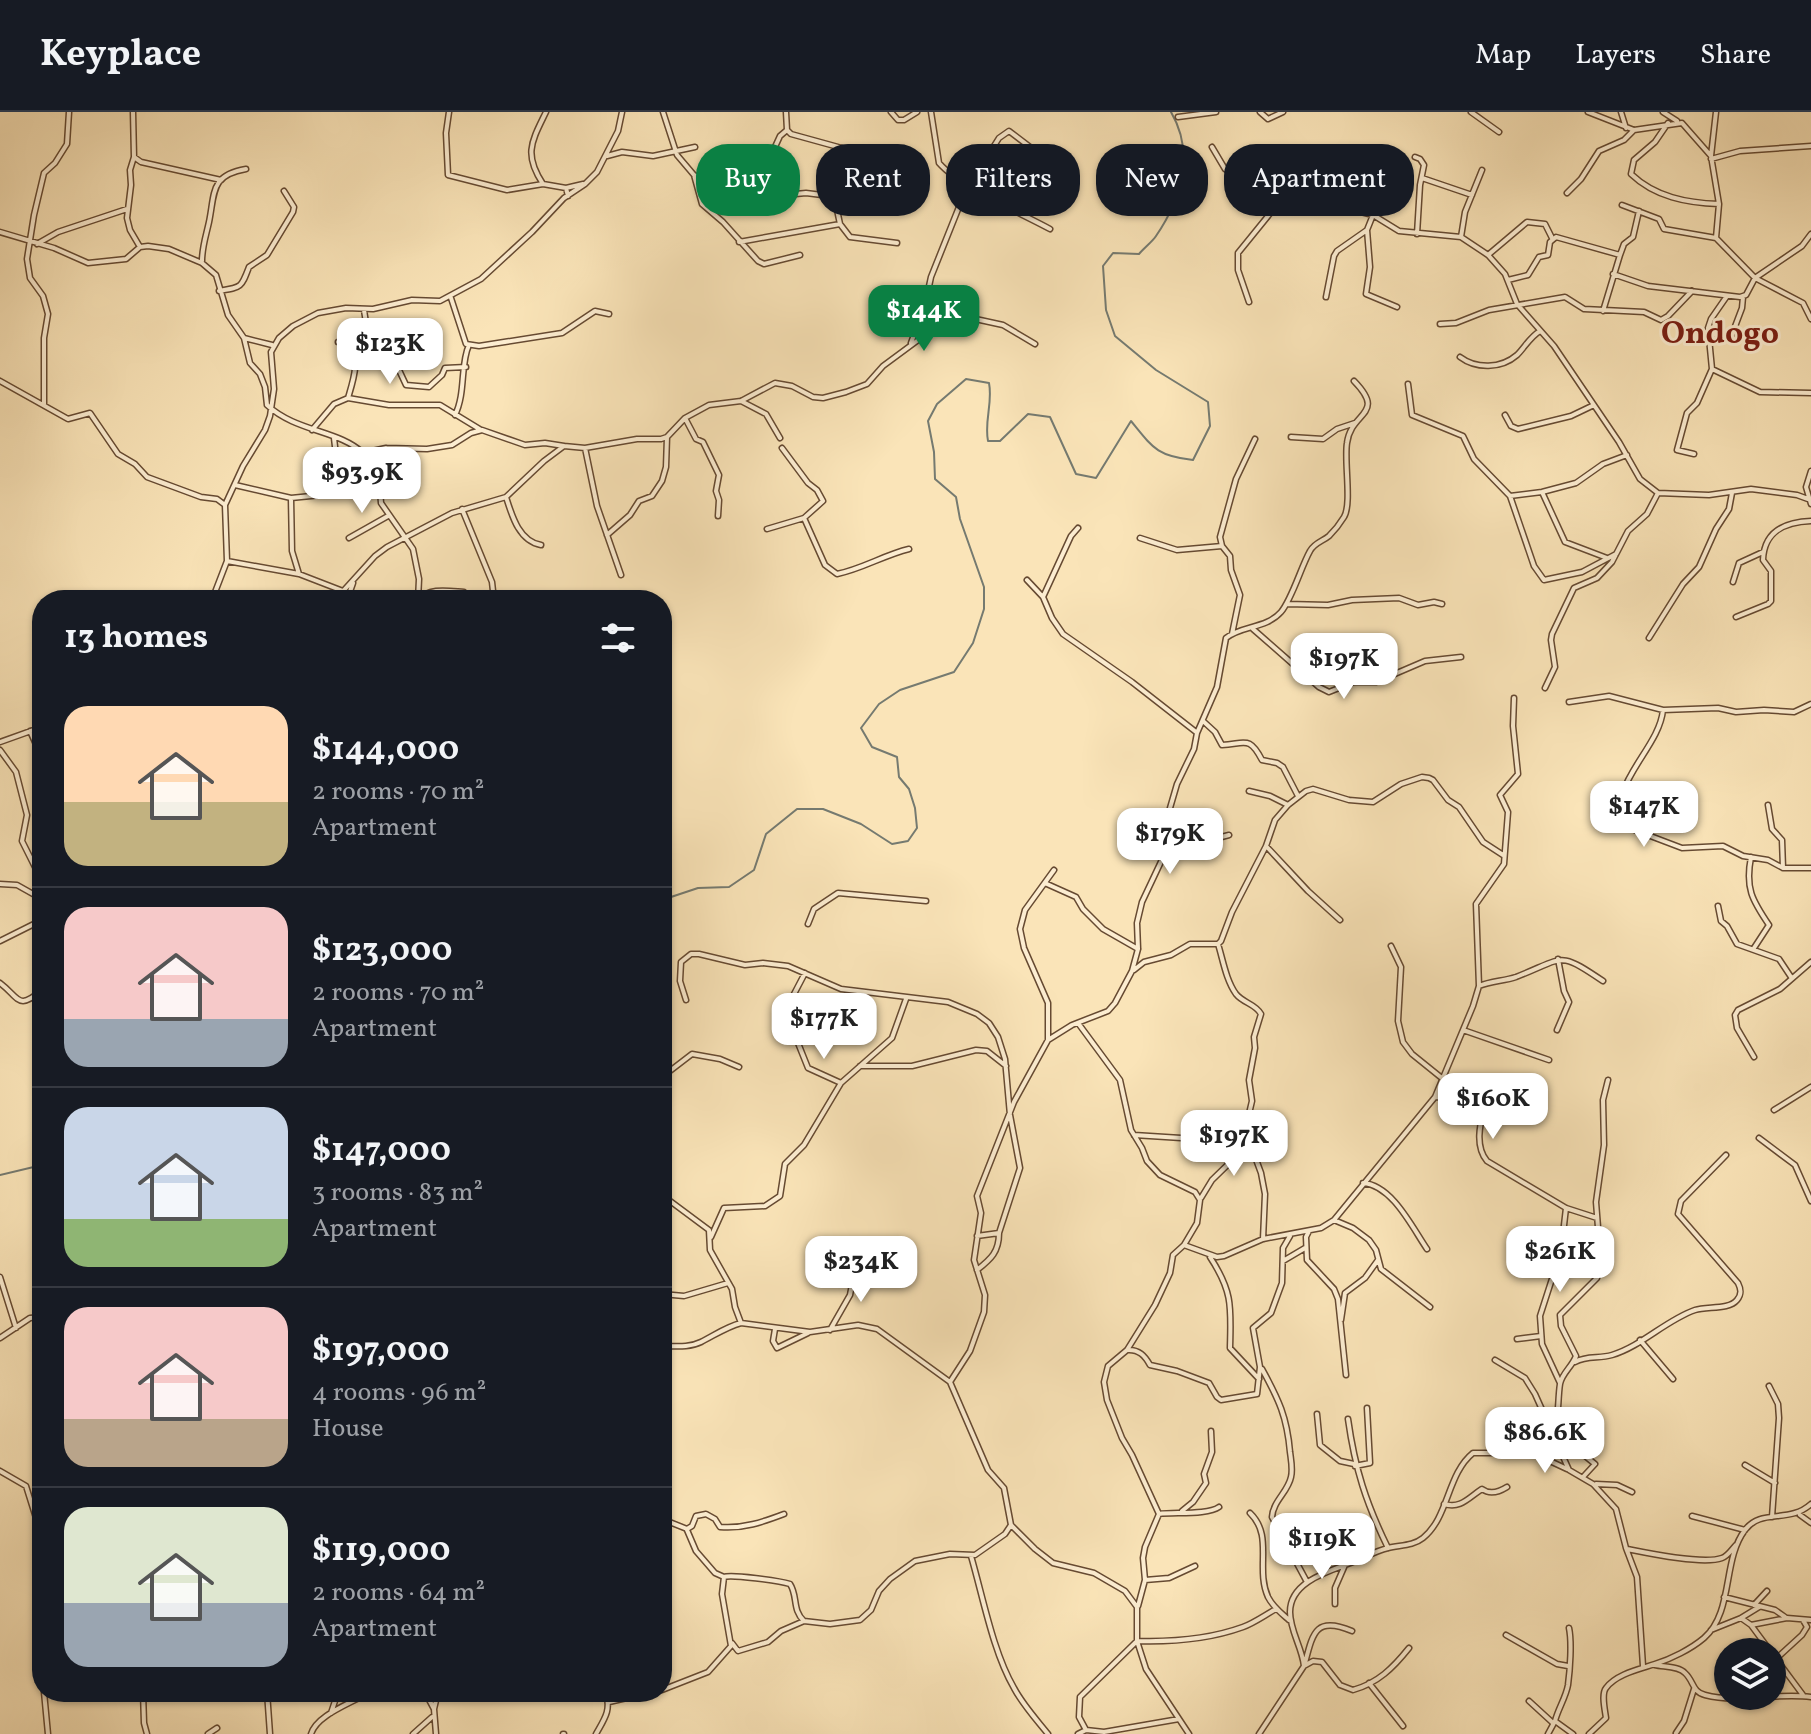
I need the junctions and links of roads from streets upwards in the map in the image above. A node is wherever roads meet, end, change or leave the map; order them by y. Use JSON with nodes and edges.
{"nodes":[{"id":1,"x":69,"y":112,"type":"edge"},
{"id":2,"x":133,"y":112,"type":"edge"},
{"id":3,"x":449,"y":112,"type":"edge"},
{"id":4,"x":546,"y":112,"type":"edge"},
{"id":5,"x":622,"y":112,"type":"edge"},
{"id":6,"x":663,"y":112,"type":"edge"},
{"id":7,"x":786,"y":112,"type":"edge"},
{"id":8,"x":891,"y":112,"type":"edge"},
{"id":9,"x":917,"y":112,"type":"edge"},
{"id":10,"x":931,"y":112,"type":"edge"},
{"id":11,"x":1216,"y":112,"type":"edge"},
{"id":12,"x":1260,"y":112,"type":"edge"},
{"id":13,"x":1283,"y":112,"type":"edge"},
{"id":14,"x":1471,"y":112,"type":"edge"},
{"id":15,"x":1588,"y":112,"type":"edge"},
{"id":16,"x":1621,"y":112,"type":"edge"},
{"id":17,"x":1663,"y":112,"type":"edge"},
{"id":18,"x":1716,"y":112,"type":"edge"},
{"id":19,"x":1178,"y":117,"type":"dead end"},
{"id":20,"x":1679,"y":122,"type":"junction"},
{"id":21,"x":1668,"y":123,"type":"junction"},
{"id":22,"x":1626,"y":128,"type":"junction"},
{"id":23,"x":787,"y":130,"type":"junction"},
{"id":24,"x":1634,"y":130,"type":"junction"},
{"id":25,"x":1499,"y":132,"type":"dead end"},
{"id":26,"x":776,"y":144,"type":"edge"},
{"id":27,"x":822,"y":144,"type":"edge"},
{"id":28,"x":995,"y":144,"type":"edge"},
{"id":29,"x":1026,"y":144,"type":"edge"},
{"id":30,"x":1811,"y":146,"type":"edge"},
{"id":31,"x":695,"y":147,"type":"dead end"},
{"id":32,"x":1212,"y":147,"type":"dead end"},
{"id":33,"x":676,"y":151,"type":"junction"},
{"id":34,"x":607,"y":156,"type":"junction"},
{"id":35,"x":134,"y":157,"type":"junction"},
{"id":36,"x":1415,"y":157,"type":"dead end"},
{"id":37,"x":1711,"y":158,"type":"junction"},
{"id":38,"x":1224,"y":167,"type":"edge"},
{"id":39,"x":946,"y":168,"type":"edge"},
{"id":40,"x":246,"y":169,"type":"dead end"},
{"id":41,"x":1482,"y":170,"type":"dead end"},
{"id":42,"x":694,"y":175,"type":"joint"},
{"id":43,"x":1422,"y":178,"type":"junction"},
{"id":44,"x":221,"y":180,"type":"junction"},
{"id":45,"x":543,"y":184,"type":"junction"},
{"id":46,"x":585,"y":184,"type":"junction"},
{"id":47,"x":566,"y":188,"type":"junction"},
{"id":48,"x":284,"y":191,"type":"dead end"},
{"id":49,"x":1567,"y":193,"type":"dead end"},
{"id":50,"x":1472,"y":195,"type":"junction"},
{"id":51,"x":568,"y":196,"type":"junction"},
{"id":52,"x":1719,"y":204,"type":"junction"},
{"id":53,"x":1622,"y":205,"type":"dead end"},
{"id":54,"x":127,"y":209,"type":"junction"},
{"id":55,"x":1639,"y":211,"type":"junction"},
{"id":56,"x":838,"y":216,"type":"edge"},
{"id":57,"x":956,"y":216,"type":"edge"},
{"id":58,"x":1026,"y":216,"type":"edge"},
{"id":59,"x":1268,"y":216,"type":"edge"},
{"id":60,"x":1373,"y":216,"type":"edge"},
{"id":61,"x":1375,"y":216,"type":"edge"},
{"id":62,"x":840,"y":224,"type":"junction"},
{"id":63,"x":1050,"y":229,"type":"dead end"},
{"id":64,"x":1367,"y":230,"type":"junction"},
{"id":65,"x":0,"y":232,"type":"edge"},
{"id":66,"x":1417,"y":234,"type":"junction"},
{"id":67,"x":1811,"y":234,"type":"edge"},
{"id":68,"x":1461,"y":237,"type":"junction"},
{"id":69,"x":1716,"y":238,"type":"junction"},
{"id":70,"x":1553,"y":239,"type":"junction"},
{"id":71,"x":30,"y":241,"type":"junction"},
{"id":72,"x":739,"y":242,"type":"junction"},
{"id":73,"x":897,"y":243,"type":"dead end"},
{"id":74,"x":37,"y":244,"type":"junction"},
{"id":75,"x":140,"y":247,"type":"junction"},
{"id":76,"x":800,"y":255,"type":"dead end"},
{"id":77,"x":1488,"y":255,"type":"junction"},
{"id":78,"x":1620,"y":255,"type":"junction"},
{"id":79,"x":202,"y":263,"type":"junction"},
{"id":80,"x":1613,"y":274,"type":"junction"},
{"id":81,"x":1755,"y":278,"type":"junction"},
{"id":82,"x":1508,"y":280,"type":"junction"},
{"id":83,"x":219,"y":291,"type":"junction"},
{"id":84,"x":1692,"y":291,"type":"junction"},
{"id":85,"x":1727,"y":296,"type":"junction"},
{"id":86,"x":451,"y":297,"type":"junction"},
{"id":87,"x":1326,"y":297,"type":"dead end"},
{"id":88,"x":1743,"y":297,"type":"junction"},
{"id":89,"x":1249,"y":302,"type":"dead end"},
{"id":90,"x":1517,"y":304,"type":"junction"},
{"id":91,"x":1397,"y":307,"type":"dead end"},
{"id":92,"x":364,"y":310,"type":"junction"},
{"id":93,"x":1603,"y":311,"type":"junction"},
{"id":94,"x":609,"y":314,"type":"dead end"},
{"id":95,"x":1811,"y":319,"type":"edge"},
{"id":96,"x":1440,"y":324,"type":"dead end"},
{"id":97,"x":1540,"y":331,"type":"junction"},
{"id":98,"x":1711,"y":334,"type":"junction"},
{"id":99,"x":244,"y":338,"type":"junction"},
{"id":100,"x":338,"y":342,"type":"dead end"},
{"id":101,"x":347,"y":342,"type":"junction"},
{"id":102,"x":369,"y":342,"type":"junction"},
{"id":103,"x":1035,"y":344,"type":"dead end"},
{"id":104,"x":273,"y":345,"type":"junction"},
{"id":105,"x":469,"y":345,"type":"junction"},
{"id":106,"x":910,"y":345,"type":"junction"},
{"id":107,"x":1460,"y":357,"type":"dead end"},
{"id":108,"x":466,"y":367,"type":"junction"},
{"id":109,"x":1712,"y":369,"type":"junction"},
{"id":110,"x":0,"y":381,"type":"edge"},
{"id":111,"x":1354,"y":381,"type":"dead end"},
{"id":112,"x":1408,"y":384,"type":"dead end"},
{"id":113,"x":1811,"y":393,"type":"edge"},
{"id":114,"x":348,"y":398,"type":"junction"},
{"id":115,"x":741,"y":401,"type":"junction"},
{"id":116,"x":44,"y":404,"type":"junction"},
{"id":117,"x":1594,"y":405,"type":"junction"},
{"id":118,"x":270,"y":408,"type":"junction"},
{"id":119,"x":455,"y":415,"type":"junction"},
{"id":120,"x":1505,"y":415,"type":"dead end"},
{"id":121,"x":685,"y":418,"type":"junction"},
{"id":122,"x":1355,"y":423,"type":"junction"},
{"id":123,"x":474,"y":426,"type":"junction"},
{"id":124,"x":482,"y":430,"type":"junction"},
{"id":125,"x":312,"y":431,"type":"junction"},
{"id":126,"x":471,"y":433,"type":"junction"},
{"id":127,"x":667,"y":437,"type":"junction"},
{"id":128,"x":1291,"y":437,"type":"dead end"},
{"id":129,"x":334,"y":438,"type":"junction"},
{"id":130,"x":780,"y":438,"type":"dead end"},
{"id":131,"x":1255,"y":439,"type":"dead end"},
{"id":132,"x":564,"y":446,"type":"junction"},
{"id":133,"x":386,"y":448,"type":"junction"},
{"id":134,"x":585,"y":448,"type":"junction"},
{"id":135,"x":782,"y":448,"type":"dead end"},
{"id":136,"x":1694,"y":454,"type":"dead end"},
{"id":137,"x":1627,"y":455,"type":"junction"},
{"id":138,"x":1811,"y":471,"type":"edge"},
{"id":139,"x":235,"y":485,"type":"junction"},
{"id":140,"x":1542,"y":492,"type":"junction"},
{"id":141,"x":1658,"y":493,"type":"junction"},
{"id":142,"x":1732,"y":493,"type":"junction"},
{"id":143,"x":1510,"y":496,"type":"junction"},
{"id":144,"x":506,"y":497,"type":"junction"},
{"id":145,"x":291,"y":498,"type":"junction"},
{"id":146,"x":1810,"y":502,"type":"edge"},
{"id":147,"x":225,"y":505,"type":"junction"},
{"id":148,"x":462,"y":509,"type":"junction"},
{"id":149,"x":388,"y":516,"type":"junction"},
{"id":150,"x":718,"y":516,"type":"dead end"},
{"id":151,"x":804,"y":518,"type":"junction"},
{"id":152,"x":1811,"y":521,"type":"edge"},
{"id":153,"x":1078,"y":528,"type":"dead end"},
{"id":154,"x":767,"y":529,"type":"dead end"},
{"id":155,"x":607,"y":535,"type":"junction"},
{"id":156,"x":405,"y":537,"type":"junction"},
{"id":157,"x":349,"y":538,"type":"dead end"},
{"id":158,"x":1140,"y":538,"type":"dead end"},
{"id":159,"x":541,"y":545,"type":"dead end"},
{"id":160,"x":1222,"y":546,"type":"junction"},
{"id":161,"x":909,"y":549,"type":"dead end"},
{"id":162,"x":1763,"y":552,"type":"junction"},
{"id":163,"x":1617,"y":554,"type":"junction"},
{"id":164,"x":1607,"y":558,"type":"junction"},
{"id":165,"x":227,"y":561,"type":"junction"},
{"id":166,"x":299,"y":574,"type":"junction"},
{"id":167,"x":621,"y":575,"type":"dead end"},
{"id":168,"x":1027,"y":580,"type":"dead end"},
{"id":169,"x":354,"y":581,"type":"junction"},
{"id":170,"x":1733,"y":582,"type":"dead end"},
{"id":171,"x":216,"y":590,"type":"edge"},
{"id":172,"x":340,"y":590,"type":"edge"},
{"id":173,"x":344,"y":590,"type":"edge"},
{"id":174,"x":351,"y":590,"type":"edge"},
{"id":175,"x":418,"y":590,"type":"edge"},
{"id":176,"x":493,"y":590,"type":"edge"},
{"id":177,"x":1043,"y":597,"type":"junction"},
{"id":178,"x":1287,"y":604,"type":"junction"},
{"id":179,"x":1442,"y":604,"type":"dead end"},
{"id":180,"x":1736,"y":617,"type":"dead end"},
{"id":181,"x":1253,"y":629,"type":"junction"},
{"id":182,"x":1232,"y":634,"type":"junction"},
{"id":183,"x":1649,"y":638,"type":"dead end"},
{"id":184,"x":1461,"y":657,"type":"dead end"},
{"id":185,"x":1545,"y":688,"type":"dead end"},
{"id":186,"x":1514,"y":698,"type":"dead end"},
{"id":187,"x":1569,"y":702,"type":"dead end"},
{"id":188,"x":1811,"y":704,"type":"edge"},
{"id":189,"x":1663,"y":710,"type":"junction"},
{"id":190,"x":1203,"y":721,"type":"junction"},
{"id":191,"x":30,"y":731,"type":"joint"},
{"id":192,"x":1197,"y":733,"type":"junction"},
{"id":193,"x":32,"y":735,"type":"edge"},
{"id":194,"x":0,"y":742,"type":"edge"},
{"id":195,"x":0,"y":750,"type":"edge"},
{"id":196,"x":1249,"y":791,"type":"dead end"},
{"id":197,"x":1298,"y":796,"type":"junction"},
{"id":198,"x":1288,"y":805,"type":"junction"},
{"id":199,"x":1768,"y":805,"type":"dead end"},
{"id":200,"x":1229,"y":835,"type":"dead end"},
{"id":201,"x":1169,"y":836,"type":"junction"},
{"id":202,"x":1266,"y":846,"type":"junction"},
{"id":203,"x":1504,"y":855,"type":"junction"},
{"id":204,"x":1751,"y":857,"type":"junction"},
{"id":205,"x":32,"y":862,"type":"edge"},
{"id":206,"x":1783,"y":868,"type":"junction"},
{"id":207,"x":1811,"y":868,"type":"edge"},
{"id":208,"x":1054,"y":870,"type":"dead end"},
{"id":209,"x":0,"y":884,"type":"edge"},
{"id":210,"x":1047,"y":884,"type":"junction"},
{"id":211,"x":32,"y":893,"type":"edge"},
{"id":212,"x":926,"y":901,"type":"dead end"},
{"id":213,"x":1718,"y":906,"type":"dead end"},
{"id":214,"x":1340,"y":920,"type":"dead end"},
{"id":215,"x":808,"y":924,"type":"dead end"},
{"id":216,"x":32,"y":925,"type":"edge"},
{"id":217,"x":0,"y":941,"type":"edge"},
{"id":218,"x":1218,"y":944,"type":"junction"},
{"id":219,"x":1391,"y":946,"type":"dead end"},
{"id":220,"x":1138,"y":949,"type":"junction"},
{"id":221,"x":1754,"y":949,"type":"junction"},
{"id":222,"x":1558,"y":959,"type":"junction"},
{"id":223,"x":1811,"y":962,"type":"edge"},
{"id":224,"x":1132,"y":971,"type":"junction"},
{"id":225,"x":805,"y":973,"type":"junction"},
{"id":226,"x":1791,"y":978,"type":"junction"},
{"id":227,"x":1603,"y":981,"type":"dead end"},
{"id":228,"x":0,"y":983,"type":"edge"},
{"id":229,"x":1479,"y":986,"type":"junction"},
{"id":230,"x":32,"y":999,"type":"edge"},
{"id":231,"x":906,"y":999,"type":"junction"},
{"id":232,"x":686,"y":1000,"type":"dead end"},
{"id":233,"x":782,"y":1017,"type":"dead end"},
{"id":234,"x":1078,"y":1023,"type":"junction"},
{"id":235,"x":1463,"y":1030,"type":"junction"},
{"id":236,"x":1557,"y":1030,"type":"dead end"},
{"id":237,"x":1048,"y":1040,"type":"junction"},
{"id":238,"x":798,"y":1043,"type":"dead end"},
{"id":239,"x":1754,"y":1057,"type":"dead end"},
{"id":240,"x":1549,"y":1060,"type":"dead end"},
{"id":241,"x":860,"y":1066,"type":"junction"},
{"id":242,"x":1006,"y":1066,"type":"junction"},
{"id":243,"x":739,"y":1067,"type":"dead end"},
{"id":244,"x":672,"y":1069,"type":"edge"},
{"id":245,"x":1443,"y":1079,"type":"junction"},
{"id":246,"x":1608,"y":1080,"type":"dead end"},
{"id":247,"x":841,"y":1083,"type":"junction"},
{"id":248,"x":1811,"y":1087,"type":"edge"},
{"id":249,"x":1435,"y":1097,"type":"junction"},
{"id":250,"x":1774,"y":1110,"type":"dead end"},
{"id":251,"x":1010,"y":1115,"type":"junction"},
{"id":252,"x":1134,"y":1135,"type":"junction"},
{"id":253,"x":1759,"y":1138,"type":"dead end"},
{"id":254,"x":1250,"y":1143,"type":"junction"},
{"id":255,"x":1242,"y":1151,"type":"junction"},
{"id":256,"x":1726,"y":1155,"type":"dead end"},
{"id":257,"x":1363,"y":1183,"type":"junction"},
{"id":258,"x":1200,"y":1200,"type":"junction"},
{"id":259,"x":1811,"y":1201,"type":"edge"},
{"id":260,"x":672,"y":1202,"type":"edge"},
{"id":261,"x":1566,"y":1208,"type":"junction"},
{"id":262,"x":1597,"y":1218,"type":"junction"},
{"id":263,"x":1334,"y":1220,"type":"junction"},
{"id":264,"x":1309,"y":1231,"type":"junction"},
{"id":265,"x":999,"y":1233,"type":"junction"},
{"id":266,"x":1290,"y":1235,"type":"junction"},
{"id":267,"x":977,"y":1236,"type":"junction"},
{"id":268,"x":711,"y":1239,"type":"junction"},
{"id":269,"x":1263,"y":1239,"type":"junction"},
{"id":270,"x":1184,"y":1245,"type":"junction"},
{"id":271,"x":1305,"y":1247,"type":"junction"},
{"id":272,"x":1427,"y":1249,"type":"dead end"},
{"id":273,"x":1209,"y":1255,"type":"junction"},
{"id":274,"x":1378,"y":1259,"type":"junction"},
{"id":275,"x":1283,"y":1261,"type":"junction"},
{"id":276,"x":856,"y":1264,"type":"dead end"},
{"id":277,"x":977,"y":1270,"type":"junction"},
{"id":278,"x":0,"y":1277,"type":"edge"},
{"id":279,"x":728,"y":1283,"type":"junction"},
{"id":280,"x":672,"y":1295,"type":"edge"},
{"id":281,"x":1430,"y":1307,"type":"dead end"},
{"id":282,"x":32,"y":1318,"type":"edge"},
{"id":283,"x":741,"y":1323,"type":"junction"},
{"id":284,"x":16,"y":1328,"type":"junction"},
{"id":285,"x":775,"y":1328,"type":"junction"},
{"id":286,"x":830,"y":1330,"type":"junction"},
{"id":287,"x":1339,"y":1330,"type":"junction"},
{"id":288,"x":810,"y":1332,"type":"junction"},
{"id":289,"x":1541,"y":1336,"type":"junction"},
{"id":290,"x":0,"y":1338,"type":"edge"},
{"id":291,"x":1517,"y":1339,"type":"dead end"},
{"id":292,"x":1640,"y":1340,"type":"junction"},
{"id":293,"x":672,"y":1346,"type":"edge"},
{"id":294,"x":1127,"y":1350,"type":"junction"},
{"id":295,"x":1495,"y":1360,"type":"dead end"},
{"id":296,"x":1573,"y":1364,"type":"junction"},
{"id":297,"x":1260,"y":1367,"type":"junction"},
{"id":298,"x":1346,"y":1375,"type":"dead end"},
{"id":299,"x":1260,"y":1379,"type":"junction"},
{"id":300,"x":1673,"y":1379,"type":"dead end"},
{"id":301,"x":950,"y":1382,"type":"junction"},
{"id":302,"x":1560,"y":1383,"type":"junction"},
{"id":303,"x":1769,"y":1386,"type":"dead end"},
{"id":304,"x":1367,"y":1408,"type":"dead end"},
{"id":305,"x":1317,"y":1414,"type":"dead end"},
{"id":306,"x":1348,"y":1419,"type":"dead end"},
{"id":307,"x":1211,"y":1431,"type":"dead end"},
{"id":308,"x":1553,"y":1437,"type":"junction"},
{"id":309,"x":1540,"y":1450,"type":"junction"},
{"id":310,"x":1355,"y":1465,"type":"junction"},
{"id":311,"x":1745,"y":1465,"type":"dead end"},
{"id":312,"x":1569,"y":1470,"type":"junction"},
{"id":313,"x":0,"y":1471,"type":"edge"},
{"id":314,"x":1583,"y":1477,"type":"junction"},
{"id":315,"x":1775,"y":1483,"type":"junction"},
{"id":316,"x":1593,"y":1484,"type":"junction"},
{"id":317,"x":1507,"y":1487,"type":"dead end"},
{"id":318,"x":1632,"y":1492,"type":"dead end"},
{"id":319,"x":1444,"y":1504,"type":"junction"},
{"id":320,"x":1811,"y":1504,"type":"edge"},
{"id":321,"x":32,"y":1505,"type":"edge"},
{"id":322,"x":1219,"y":1507,"type":"dead end"},
{"id":323,"x":1182,"y":1511,"type":"junction"},
{"id":324,"x":1250,"y":1513,"type":"dead end"},
{"id":325,"x":784,"y":1514,"type":"dead end"},
{"id":326,"x":1159,"y":1514,"type":"junction"},
{"id":327,"x":1800,"y":1515,"type":"junction"},
{"id":328,"x":1692,"y":1516,"type":"dead end"},
{"id":329,"x":1772,"y":1517,"type":"junction"},
{"id":330,"x":672,"y":1523,"type":"edge"},
{"id":331,"x":1811,"y":1523,"type":"edge"},
{"id":332,"x":1011,"y":1525,"type":"junction"},
{"id":333,"x":687,"y":1529,"type":"junction"},
{"id":334,"x":1745,"y":1530,"type":"junction"},
{"id":335,"x":1331,"y":1531,"type":"dead end"},
{"id":336,"x":1738,"y":1544,"type":"junction"},
{"id":337,"x":1388,"y":1548,"type":"junction"},
{"id":338,"x":1626,"y":1548,"type":"junction"},
{"id":339,"x":971,"y":1556,"type":"junction"},
{"id":340,"x":1354,"y":1562,"type":"junction"},
{"id":341,"x":1345,"y":1565,"type":"junction"},
{"id":342,"x":1195,"y":1566,"type":"dead end"},
{"id":343,"x":715,"y":1573,"type":"junction"},
{"id":344,"x":724,"y":1577,"type":"junction"},
{"id":345,"x":1145,"y":1580,"type":"junction"},
{"id":346,"x":1307,"y":1582,"type":"junction"},
{"id":347,"x":721,"y":1586,"type":"junction"},
{"id":348,"x":1767,"y":1591,"type":"dead end"},
{"id":349,"x":1724,"y":1597,"type":"junction"},
{"id":350,"x":1335,"y":1604,"type":"dead end"},
{"id":351,"x":1756,"y":1606,"type":"junction"},
{"id":352,"x":1137,"y":1607,"type":"junction"},
{"id":353,"x":1276,"y":1609,"type":"junction"},
{"id":354,"x":1741,"y":1618,"type":"junction"},
{"id":355,"x":1787,"y":1618,"type":"junction"},
{"id":356,"x":1803,"y":1620,"type":"junction"},
{"id":357,"x":1811,"y":1620,"type":"edge"},
{"id":358,"x":804,"y":1621,"type":"junction"},
{"id":359,"x":1290,"y":1621,"type":"junction"},
{"id":360,"x":1751,"y":1625,"type":"junction"},
{"id":361,"x":1569,"y":1628,"type":"dead end"},
{"id":362,"x":1711,"y":1630,"type":"junction"},
{"id":363,"x":1352,"y":1631,"type":"dead end"},
{"id":364,"x":1506,"y":1635,"type":"dead end"},
{"id":365,"x":1761,"y":1638,"type":"edge"},
{"id":366,"x":1137,"y":1641,"type":"junction"},
{"id":367,"x":732,"y":1643,"type":"junction"},
{"id":368,"x":1409,"y":1648,"type":"dead end"},
{"id":369,"x":1786,"y":1650,"type":"edge"},
{"id":370,"x":1653,"y":1665,"type":"junction"},
{"id":371,"x":1304,"y":1666,"type":"junction"},
{"id":372,"x":1568,"y":1666,"type":"junction"},
{"id":373,"x":1643,"y":1666,"type":"junction"},
{"id":374,"x":1786,"y":1669,"type":"edge"},
{"id":375,"x":1369,"y":1683,"type":"junction"},
{"id":376,"x":672,"y":1686,"type":"edge"},
{"id":377,"x":1694,"y":1689,"type":"junction"},
{"id":378,"x":1807,"y":1696,"type":"edge"},
{"id":379,"x":1529,"y":1701,"type":"dead end"},
{"id":380,"x":43,"y":1702,"type":"edge"},
{"id":381,"x":143,"y":1702,"type":"edge"},
{"id":382,"x":268,"y":1702,"type":"edge"},
{"id":383,"x":335,"y":1702,"type":"edge"},
{"id":384,"x":352,"y":1702,"type":"edge"},
{"id":385,"x":430,"y":1702,"type":"edge"},
{"id":386,"x":436,"y":1702,"type":"edge"},
{"id":387,"x":609,"y":1702,"type":"edge"},
{"id":388,"x":1811,"y":1704,"type":"edge"},
{"id":389,"x":434,"y":1709,"type":"junction"},
{"id":390,"x":330,"y":1715,"type":"junction"},
{"id":391,"x":433,"y":1716,"type":"junction"},
{"id":392,"x":1179,"y":1719,"type":"junction"},
{"id":393,"x":1554,"y":1722,"type":"junction"},
{"id":394,"x":1403,"y":1726,"type":"dead end"},
{"id":395,"x":217,"y":1728,"type":"dead end"},
{"id":396,"x":1086,"y":1730,"type":"junction"},
{"id":397,"x":1676,"y":1733,"type":"edge"},
{"id":398,"x":48,"y":1734,"type":"edge"},
{"id":399,"x":147,"y":1734,"type":"edge"},
{"id":400,"x":208,"y":1734,"type":"edge"},
{"id":401,"x":270,"y":1734,"type":"edge"},
{"id":402,"x":311,"y":1734,"type":"edge"},
{"id":403,"x":413,"y":1734,"type":"edge"},
{"id":404,"x":436,"y":1734,"type":"edge"},
{"id":405,"x":596,"y":1734,"type":"edge"},
{"id":406,"x":1048,"y":1734,"type":"edge"},
{"id":407,"x":1078,"y":1734,"type":"edge"},
{"id":408,"x":1189,"y":1734,"type":"edge"},
{"id":409,"x":1259,"y":1734,"type":"edge"},
{"id":410,"x":1548,"y":1734,"type":"edge"},
{"id":411,"x":1573,"y":1734,"type":"edge"},
{"id":412,"x":1589,"y":1734,"type":"edge"}],
"edges":[{"from":1,"to":71,"type":"street"},
{"from":2,"to":35,"type":"street"},
{"from":3,"to":45,"type":"street"},
{"from":4,"to":45,"type":"street"},
{"from":5,"to":34,"type":"street"},
{"from":6,"to":33,"type":"street"},
{"from":7,"to":23,"type":"street"},
{"from":8,"to":9,"type":"street"},
{"from":10,"to":39,"type":"street"},
{"from":11,"to":19,"type":"street"},
{"from":12,"to":13,"type":"street"},
{"from":14,"to":25,"type":"street"},
{"from":15,"to":22,"type":"street"},
{"from":16,"to":22,"type":"street"},
{"from":17,"to":20,"type":"street"},
{"from":18,"to":37,"type":"street"},
{"from":20,"to":21,"type":"street"},
{"from":20,"to":37,"type":"street"},
{"from":21,"to":24,"type":"street"},
{"from":21,"to":52,"type":"street"},
{"from":22,"to":24,"type":"street"},
{"from":23,"to":26,"type":"street"},
{"from":23,"to":27,"type":"street"},
{"from":24,"to":49,"type":"street"},
{"from":28,"to":29,"type":"street"},
{"from":30,"to":37,"type":"street"},
{"from":31,"to":33,"type":"street"},
{"from":32,"to":38,"type":"street"},
{"from":33,"to":34,"type":"street"},
{"from":33,"to":42,"type":"street"},
{"from":34,"to":46,"type":"street"},
{"from":35,"to":44,"type":"street"},
{"from":35,"to":54,"type":"street"},
{"from":36,"to":43,"type":"street"},
{"from":37,"to":52,"type":"street"},
{"from":40,"to":44,"type":"street"},
{"from":41,"to":50,"type":"street"},
{"from":42,"to":72,"type":"street"},
{"from":43,"to":50,"type":"street"},
{"from":43,"to":66,"type":"street"},
{"from":44,"to":79,"type":"street"},
{"from":45,"to":47,"type":"street"},
{"from":46,"to":47,"type":"street"},
{"from":46,"to":51,"type":"street"},
{"from":47,"to":51,"type":"street"},
{"from":48,"to":83,"type":"street"},
{"from":50,"to":68,"type":"street"},
{"from":51,"to":86,"type":"street"},
{"from":52,"to":69,"type":"street"},
{"from":53,"to":55,"type":"street"},
{"from":54,"to":74,"type":"street"},
{"from":54,"to":75,"type":"street"},
{"from":55,"to":69,"type":"street"},
{"from":55,"to":78,"type":"street"},
{"from":56,"to":62,"type":"street"},
{"from":57,"to":106,"type":"street"},
{"from":58,"to":63,"type":"street"},
{"from":59,"to":89,"type":"street"},
{"from":60,"to":64,"type":"street"},
{"from":61,"to":66,"type":"street"},
{"from":62,"to":72,"type":"street"},
{"from":62,"to":73,"type":"street"},
{"from":64,"to":87,"type":"street"},
{"from":64,"to":91,"type":"street"},
{"from":65,"to":71,"type":"street"},
{"from":66,"to":68,"type":"street"},
{"from":67,"to":81,"type":"street"},
{"from":68,"to":77,"type":"street"},
{"from":69,"to":81,"type":"street"},
{"from":70,"to":77,"type":"street"},
{"from":70,"to":78,"type":"street"},
{"from":70,"to":82,"type":"street"},
{"from":71,"to":74,"type":"street"},
{"from":71,"to":116,"type":"street"},
{"from":72,"to":76,"type":"street"},
{"from":74,"to":75,"type":"street"},
{"from":75,"to":79,"type":"street"},
{"from":77,"to":82,"type":"street"},
{"from":78,"to":80,"type":"street"},
{"from":79,"to":83,"type":"street"},
{"from":80,"to":84,"type":"street"},
{"from":80,"to":93,"type":"street"},
{"from":81,"to":88,"type":"street"},
{"from":81,"to":95,"type":"street"},
{"from":82,"to":90,"type":"street"},
{"from":83,"to":99,"type":"street"},
{"from":84,"to":85,"type":"street"},
{"from":84,"to":93,"type":"street"},
{"from":85,"to":88,"type":"street"},
{"from":85,"to":98,"type":"street"},
{"from":86,"to":92,"type":"street"},
{"from":86,"to":105,"type":"street"},
{"from":88,"to":98,"type":"street"},
{"from":90,"to":93,"type":"street"},
{"from":90,"to":96,"type":"street"},
{"from":90,"to":97,"type":"street"},
{"from":92,"to":102,"type":"street"},
{"from":92,"to":104,"type":"street"},
{"from":94,"to":105,"type":"street"},
{"from":97,"to":107,"type":"street"},
{"from":97,"to":117,"type":"street"},
{"from":98,"to":109,"type":"street"},
{"from":99,"to":104,"type":"street"},
{"from":99,"to":118,"type":"street"},
{"from":100,"to":101,"type":"street"},
{"from":101,"to":102,"type":"street"},
{"from":101,"to":114,"type":"street"},
{"from":102,"to":108,"type":"street"},
{"from":103,"to":106,"type":"street"},
{"from":104,"to":118,"type":"street"},
{"from":105,"to":108,"type":"street"},
{"from":106,"to":115,"type":"street"},
{"from":108,"to":119,"type":"street"},
{"from":109,"to":113,"type":"street"},
{"from":109,"to":136,"type":"street"},
{"from":110,"to":116,"type":"street"},
{"from":111,"to":122,"type":"street"},
{"from":112,"to":143,"type":"street"},
{"from":114,"to":119,"type":"street"},
{"from":114,"to":125,"type":"street"},
{"from":115,"to":121,"type":"street"},
{"from":115,"to":130,"type":"street"},
{"from":116,"to":147,"type":"street"},
{"from":117,"to":120,"type":"street"},
{"from":117,"to":137,"type":"street"},
{"from":118,"to":125,"type":"street"},
{"from":118,"to":139,"type":"street"},
{"from":119,"to":123,"type":"street"},
{"from":121,"to":127,"type":"street"},
{"from":121,"to":150,"type":"street"},
{"from":122,"to":128,"type":"street"},
{"from":122,"to":178,"type":"street"},
{"from":123,"to":124,"type":"street"},
{"from":123,"to":126,"type":"street"},
{"from":124,"to":126,"type":"street"},
{"from":124,"to":132,"type":"street"},
{"from":125,"to":129,"type":"street"},
{"from":126,"to":133,"type":"street"},
{"from":127,"to":134,"type":"street"},
{"from":127,"to":155,"type":"street"},
{"from":129,"to":133,"type":"street"},
{"from":129,"to":145,"type":"street"},
{"from":131,"to":160,"type":"street"},
{"from":132,"to":134,"type":"street"},
{"from":132,"to":144,"type":"street"},
{"from":133,"to":149,"type":"street"},
{"from":134,"to":155,"type":"street"},
{"from":135,"to":151,"type":"street"},
{"from":137,"to":140,"type":"street"},
{"from":137,"to":141,"type":"street"},
{"from":138,"to":146,"type":"street"},
{"from":139,"to":145,"type":"street"},
{"from":139,"to":147,"type":"street"},
{"from":140,"to":143,"type":"street"},
{"from":140,"to":164,"type":"street"},
{"from":141,"to":142,"type":"street"},
{"from":141,"to":163,"type":"street"},
{"from":142,"to":146,"type":"street"},
{"from":142,"to":183,"type":"street"},
{"from":143,"to":164,"type":"street"},
{"from":144,"to":148,"type":"street"},
{"from":144,"to":159,"type":"street"},
{"from":145,"to":166,"type":"street"},
{"from":147,"to":165,"type":"street"},
{"from":148,"to":156,"type":"street"},
{"from":148,"to":176,"type":"street"},
{"from":149,"to":156,"type":"street"},
{"from":149,"to":157,"type":"street"},
{"from":151,"to":154,"type":"street"},
{"from":151,"to":161,"type":"street"},
{"from":152,"to":162,"type":"street"},
{"from":153,"to":177,"type":"street"},
{"from":155,"to":167,"type":"street"},
{"from":156,"to":169,"type":"street"},
{"from":156,"to":175,"type":"street"},
{"from":158,"to":160,"type":"street"},
{"from":160,"to":182,"type":"street"},
{"from":162,"to":170,"type":"street"},
{"from":162,"to":180,"type":"street"},
{"from":163,"to":164,"type":"street"},
{"from":163,"to":185,"type":"street"},
{"from":165,"to":166,"type":"street"},
{"from":165,"to":171,"type":"street"},
{"from":166,"to":172,"type":"street"},
{"from":168,"to":177,"type":"street"},
{"from":169,"to":173,"type":"street"},
{"from":169,"to":174,"type":"street"},
{"from":177,"to":192,"type":"street"},
{"from":178,"to":179,"type":"street"},
{"from":178,"to":181,"type":"street"},
{"from":181,"to":182,"type":"street"},
{"from":181,"to":184,"type":"street"},
{"from":182,"to":190,"type":"street"},
{"from":186,"to":203,"type":"street"},
{"from":187,"to":189,"type":"street"},
{"from":188,"to":189,"type":"street"},
{"from":189,"to":204,"type":"street"},
{"from":190,"to":192,"type":"street"},
{"from":190,"to":197,"type":"street"},
{"from":191,"to":193,"type":"street"},
{"from":191,"to":194,"type":"street"},
{"from":192,"to":201,"type":"street"},
{"from":195,"to":205,"type":"street"},
{"from":196,"to":198,"type":"street"},
{"from":197,"to":198,"type":"street"},
{"from":197,"to":203,"type":"street"},
{"from":198,"to":202,"type":"street"},
{"from":199,"to":206,"type":"street"},
{"from":200,"to":201,"type":"street"},
{"from":201,"to":220,"type":"street"},
{"from":202,"to":214,"type":"street"},
{"from":202,"to":218,"type":"street"},
{"from":203,"to":229,"type":"street"},
{"from":204,"to":206,"type":"street"},
{"from":204,"to":221,"type":"street"},
{"from":206,"to":207,"type":"street"},
{"from":208,"to":210,"type":"street"},
{"from":209,"to":211,"type":"street"},
{"from":210,"to":220,"type":"street"},
{"from":210,"to":237,"type":"street"},
{"from":212,"to":215,"type":"street"},
{"from":213,"to":221,"type":"street"},
{"from":216,"to":217,"type":"street"},
{"from":218,"to":224,"type":"street"},
{"from":218,"to":254,"type":"street"},
{"from":219,"to":245,"type":"street"},
{"from":220,"to":224,"type":"street"},
{"from":221,"to":226,"type":"street"},
{"from":222,"to":227,"type":"street"},
{"from":222,"to":229,"type":"street"},
{"from":222,"to":236,"type":"street"},
{"from":223,"to":226,"type":"street"},
{"from":224,"to":234,"type":"street"},
{"from":225,"to":231,"type":"street"},
{"from":225,"to":232,"type":"street"},
{"from":225,"to":233,"type":"street"},
{"from":226,"to":239,"type":"street"},
{"from":228,"to":230,"type":"street"},
{"from":229,"to":235,"type":"street"},
{"from":231,"to":241,"type":"street"},
{"from":231,"to":242,"type":"street"},
{"from":234,"to":237,"type":"street"},
{"from":234,"to":252,"type":"street"},
{"from":235,"to":240,"type":"street"},
{"from":235,"to":245,"type":"street"},
{"from":237,"to":251,"type":"street"},
{"from":238,"to":247,"type":"street"},
{"from":241,"to":242,"type":"street"},
{"from":241,"to":247,"type":"street"},
{"from":242,"to":251,"type":"street"},
{"from":243,"to":244,"type":"street"},
{"from":245,"to":249,"type":"street"},
{"from":246,"to":262,"type":"street"},
{"from":247,"to":268,"type":"street"},
{"from":248,"to":250,"type":"street"},
{"from":249,"to":257,"type":"street"},
{"from":249,"to":261,"type":"street"},
{"from":251,"to":265,"type":"street"},
{"from":251,"to":267,"type":"street"},
{"from":252,"to":255,"type":"street"},
{"from":252,"to":258,"type":"street"},
{"from":253,"to":259,"type":"street"},
{"from":254,"to":255,"type":"street"},
{"from":254,"to":269,"type":"street"},
{"from":255,"to":258,"type":"street"},
{"from":256,"to":292,"type":"street"},
{"from":257,"to":263,"type":"street"},
{"from":257,"to":272,"type":"street"},
{"from":258,"to":270,"type":"street"},
{"from":260,"to":268,"type":"street"},
{"from":261,"to":262,"type":"street"},
{"from":261,"to":289,"type":"street"},
{"from":262,"to":296,"type":"street"},
{"from":263,"to":264,"type":"street"},
{"from":263,"to":274,"type":"street"},
{"from":264,"to":266,"type":"street"},
{"from":264,"to":271,"type":"street"},
{"from":265,"to":267,"type":"street"},
{"from":265,"to":277,"type":"street"},
{"from":266,"to":269,"type":"street"},
{"from":266,"to":275,"type":"street"},
{"from":267,"to":277,"type":"street"},
{"from":268,"to":279,"type":"street"},
{"from":269,"to":273,"type":"street"},
{"from":270,"to":273,"type":"street"},
{"from":270,"to":294,"type":"street"},
{"from":271,"to":275,"type":"street"},
{"from":271,"to":287,"type":"street"},
{"from":273,"to":299,"type":"street"},
{"from":274,"to":281,"type":"street"},
{"from":274,"to":287,"type":"street"},
{"from":275,"to":297,"type":"street"},
{"from":276,"to":286,"type":"street"},
{"from":277,"to":301,"type":"street"},
{"from":278,"to":284,"type":"street"},
{"from":279,"to":280,"type":"street"},
{"from":279,"to":283,"type":"street"},
{"from":282,"to":284,"type":"street"},
{"from":283,"to":285,"type":"street"},
{"from":283,"to":293,"type":"street"},
{"from":284,"to":290,"type":"street"},
{"from":285,"to":288,"type":"street"},
{"from":285,"to":288,"type":"street"},
{"from":286,"to":288,"type":"street"},
{"from":286,"to":301,"type":"street"},
{"from":287,"to":298,"type":"street"},
{"from":289,"to":291,"type":"street"},
{"from":289,"to":302,"type":"street"},
{"from":292,"to":296,"type":"street"},
{"from":292,"to":300,"type":"street"},
{"from":294,"to":299,"type":"street"},
{"from":294,"to":326,"type":"street"},
{"from":295,"to":308,"type":"street"},
{"from":296,"to":302,"type":"street"},
{"from":297,"to":299,"type":"street"},
{"from":297,"to":346,"type":"street"},
{"from":301,"to":332,"type":"street"},
{"from":302,"to":308,"type":"street"},
{"from":303,"to":315,"type":"street"},
{"from":304,"to":310,"type":"street"},
{"from":305,"to":310,"type":"street"},
{"from":306,"to":310,"type":"street"},
{"from":307,"to":323,"type":"street"},
{"from":308,"to":309,"type":"street"},
{"from":308,"to":312,"type":"street"},
{"from":308,"to":314,"type":"street"},
{"from":309,"to":312,"type":"street"},
{"from":309,"to":319,"type":"street"},
{"from":310,"to":337,"type":"street"},
{"from":311,"to":315,"type":"street"},
{"from":312,"to":314,"type":"street"},
{"from":313,"to":321,"type":"street"},
{"from":314,"to":316,"type":"street"},
{"from":315,"to":329,"type":"street"},
{"from":316,"to":318,"type":"street"},
{"from":316,"to":338,"type":"street"},
{"from":317,"to":319,"type":"street"},
{"from":319,"to":337,"type":"street"},
{"from":320,"to":327,"type":"street"},
{"from":322,"to":323,"type":"street"},
{"from":323,"to":326,"type":"street"},
{"from":324,"to":353,"type":"street"},
{"from":325,"to":333,"type":"street"},
{"from":326,"to":345,"type":"street"},
{"from":327,"to":329,"type":"street"},
{"from":327,"to":331,"type":"street"},
{"from":328,"to":334,"type":"street"},
{"from":329,"to":334,"type":"street"},
{"from":330,"to":333,"type":"street"},
{"from":332,"to":339,"type":"street"},
{"from":332,"to":352,"type":"street"},
{"from":333,"to":343,"type":"street"},
{"from":334,"to":336,"type":"street"},
{"from":335,"to":340,"type":"street"},
{"from":336,"to":338,"type":"street"},
{"from":336,"to":349,"type":"street"},
{"from":337,"to":340,"type":"street"},
{"from":338,"to":373,"type":"street"},
{"from":339,"to":358,"type":"street"},
{"from":339,"to":406,"type":"street"},
{"from":340,"to":341,"type":"street"},
{"from":341,"to":346,"type":"street"},
{"from":341,"to":350,"type":"street"},
{"from":342,"to":345,"type":"street"},
{"from":343,"to":344,"type":"street"},
{"from":343,"to":347,"type":"street"},
{"from":344,"to":347,"type":"street"},
{"from":344,"to":358,"type":"street"},
{"from":345,"to":352,"type":"street"},
{"from":346,"to":359,"type":"street"},
{"from":347,"to":367,"type":"street"},
{"from":348,"to":351,"type":"street"},
{"from":349,"to":351,"type":"street"},
{"from":349,"to":362,"type":"street"},
{"from":351,"to":354,"type":"street"},
{"from":351,"to":355,"type":"street"},
{"from":352,"to":366,"type":"street"},
{"from":353,"to":359,"type":"street"},
{"from":353,"to":366,"type":"street"},
{"from":354,"to":360,"type":"street"},
{"from":354,"to":362,"type":"street"},
{"from":355,"to":356,"type":"street"},
{"from":355,"to":360,"type":"street"},
{"from":356,"to":357,"type":"street"},
{"from":356,"to":369,"type":"street"},
{"from":358,"to":367,"type":"street"},
{"from":359,"to":371,"type":"street"},
{"from":360,"to":365,"type":"street"},
{"from":361,"to":372,"type":"street"},
{"from":362,"to":370,"type":"street"},
{"from":363,"to":371,"type":"street"},
{"from":364,"to":372,"type":"street"},
{"from":366,"to":392,"type":"street"},
{"from":366,"to":396,"type":"street"},
{"from":367,"to":376,"type":"street"},
{"from":368,"to":375,"type":"street"},
{"from":370,"to":373,"type":"street"},
{"from":370,"to":377,"type":"street"},
{"from":371,"to":375,"type":"street"},
{"from":371,"to":409,"type":"street"},
{"from":372,"to":393,"type":"street"},
{"from":373,"to":412,"type":"street"},
{"from":374,"to":378,"type":"street"},
{"from":375,"to":394,"type":"street"},
{"from":377,"to":378,"type":"street"},
{"from":377,"to":397,"type":"street"},
{"from":378,"to":388,"type":"street"},
{"from":379,"to":393,"type":"street"},
{"from":380,"to":398,"type":"street"},
{"from":381,"to":399,"type":"street"},
{"from":382,"to":401,"type":"street"},
{"from":383,"to":390,"type":"street"},
{"from":384,"to":390,"type":"street"},
{"from":385,"to":389,"type":"street"},
{"from":386,"to":389,"type":"street"},
{"from":387,"to":405,"type":"street"},
{"from":389,"to":391,"type":"street"},
{"from":390,"to":402,"type":"street"},
{"from":391,"to":403,"type":"street"},
{"from":391,"to":404,"type":"street"},
{"from":392,"to":396,"type":"street"},
{"from":392,"to":408,"type":"street"},
{"from":393,"to":410,"type":"street"},
{"from":393,"to":411,"type":"street"},
{"from":395,"to":400,"type":"street"},
{"from":396,"to":407,"type":"street"}]}
